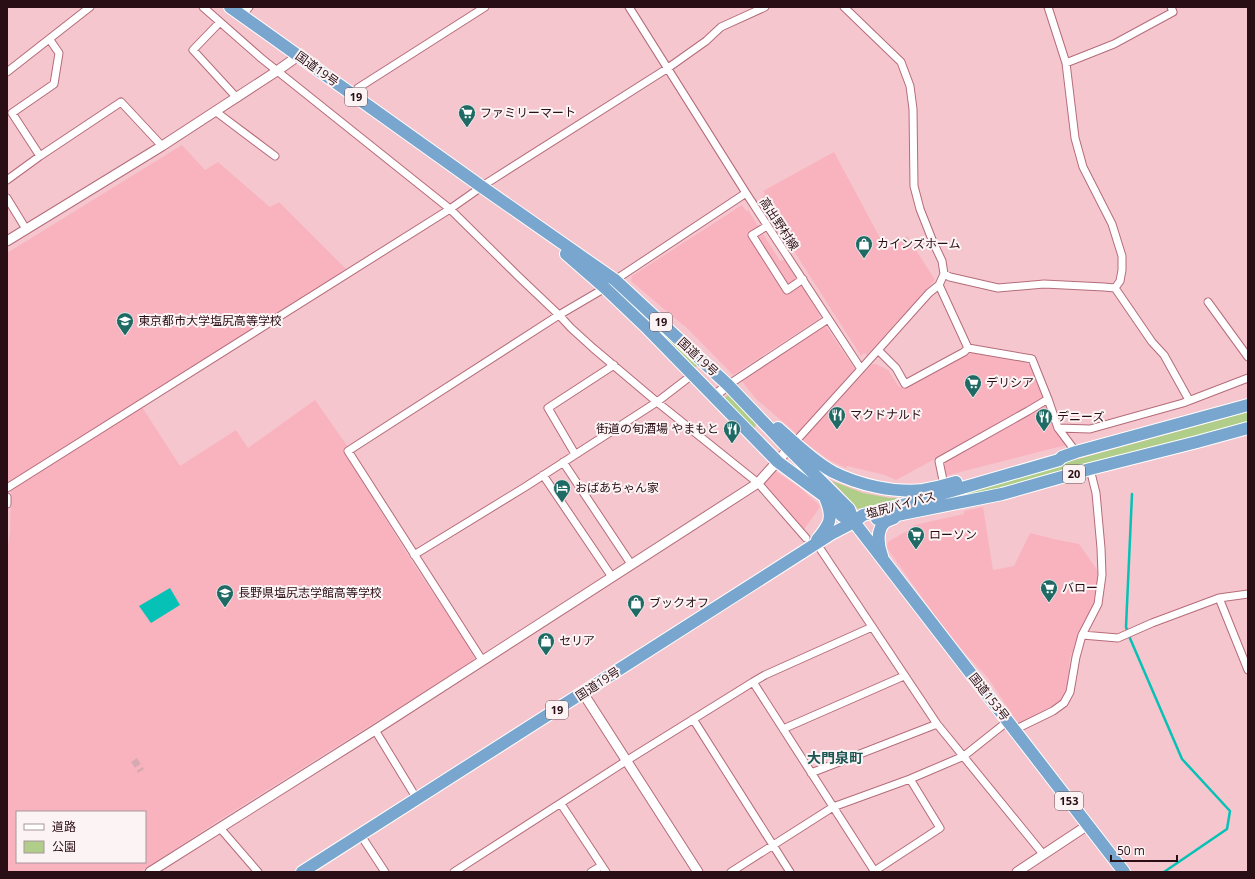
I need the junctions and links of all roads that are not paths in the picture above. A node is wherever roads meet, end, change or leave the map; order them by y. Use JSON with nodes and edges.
{"nodes":[{"id":1,"x":90,"y":7,"type":"edge"},
{"id":2,"x":203,"y":7,"type":"edge"},
{"id":3,"x":230,"y":7,"type":"edge"},
{"id":4,"x":485,"y":7,"type":"edge"},
{"id":5,"x":629,"y":7,"type":"edge"},
{"id":6,"x":765,"y":7,"type":"edge"},
{"id":7,"x":844,"y":7,"type":"edge"},
{"id":8,"x":1048,"y":7,"type":"edge"},
{"id":9,"x":1171,"y":7,"type":"edge"},
{"id":10,"x":246,"y":11,"type":"edge"},
{"id":11,"x":220,"y":22,"type":"junction"},
{"id":12,"x":50,"y":40,"type":"junction"},
{"id":13,"x":298,"y":56,"type":"junction"},
{"id":14,"x":1066,"y":63,"type":"junction"},
{"id":15,"x":668,"y":68,"type":"junction"},
{"id":16,"x":277,"y":71,"type":"junction"},
{"id":17,"x":7,"y":72,"type":"edge"},
{"id":18,"x":353,"y":95,"type":"junction"},
{"id":19,"x":237,"y":98,"type":"junction"},
{"id":20,"x":215,"y":111,"type":"junction"},
{"id":21,"x":162,"y":146,"type":"junction"},
{"id":22,"x":40,"y":156,"type":"junction"},
{"id":23,"x":275,"y":156,"type":"dead end"},
{"id":24,"x":7,"y":180,"type":"edge"},
{"id":25,"x":482,"y":187,"type":"junction"},
{"id":26,"x":746,"y":193,"type":"junction"},
{"id":27,"x":7,"y":198,"type":"edge"},
{"id":28,"x":450,"y":209,"type":"junction"},
{"id":29,"x":767,"y":226,"type":"junction"},
{"id":30,"x":26,"y":229,"type":"junction"},
{"id":31,"x":7,"y":241,"type":"edge"},
{"id":32,"x":944,"y":274,"type":"junction"},
{"id":33,"x":802,"y":279,"type":"junction"},
{"id":34,"x":616,"y":280,"type":"junction"},
{"id":35,"x":938,"y":285,"type":"junction"},
{"id":36,"x":605,"y":288,"type":"junction"},
{"id":37,"x":1115,"y":288,"type":"junction"},
{"id":38,"x":1208,"y":302,"type":"dead end"},
{"id":39,"x":559,"y":315,"type":"junction"},
{"id":40,"x":828,"y":319,"type":"junction"},
{"id":41,"x":968,"y":348,"type":"junction"},
{"id":42,"x":878,"y":350,"type":"junction"},
{"id":43,"x":1248,"y":357,"type":"edge"},
{"id":44,"x":706,"y":364,"type":"junction"},
{"id":45,"x":614,"y":365,"type":"junction"},
{"id":46,"x":860,"y":369,"type":"junction"},
{"id":47,"x":692,"y":375,"type":"junction"},
{"id":48,"x":1248,"y":378,"type":"edge"},
{"id":49,"x":728,"y":385,"type":"junction"},
{"id":50,"x":713,"y":397,"type":"junction"},
{"id":51,"x":1048,"y":399,"type":"junction"},
{"id":52,"x":1189,"y":400,"type":"junction"},
{"id":53,"x":657,"y":402,"type":"junction"},
{"id":54,"x":1248,"y":406,"type":"edge"},
{"id":55,"x":1058,"y":428,"type":"junction"},
{"id":56,"x":1248,"y":428,"type":"edge"},
{"id":57,"x":792,"y":446,"type":"junction"},
{"id":58,"x":1076,"y":452,"type":"junction"},
{"id":59,"x":575,"y":454,"type":"junction"},
{"id":60,"x":1062,"y":456,"type":"junction"},
{"id":61,"x":563,"y":462,"type":"junction"},
{"id":62,"x":778,"y":462,"type":"junction"},
{"id":63,"x":1090,"y":469,"type":"junction"},
{"id":64,"x":543,"y":475,"type":"junction"},
{"id":65,"x":758,"y":483,"type":"junction"},
{"id":66,"x":944,"y":485,"type":"junction"},
{"id":67,"x":7,"y":488,"type":"edge"},
{"id":68,"x":824,"y":496,"type":"junction"},
{"id":69,"x":7,"y":497,"type":"edge"},
{"id":70,"x":7,"y":504,"type":"edge"},
{"id":71,"x":898,"y":515,"type":"junction"},
{"id":72,"x":854,"y":522,"type":"junction"},
{"id":73,"x":811,"y":543,"type":"junction"},
{"id":74,"x":414,"y":554,"type":"junction"},
{"id":75,"x":884,"y":562,"type":"junction"},
{"id":76,"x":631,"y":564,"type":"junction"},
{"id":77,"x":612,"y":577,"type":"junction"},
{"id":78,"x":1248,"y":594,"type":"edge"},
{"id":79,"x":1219,"y":598,"type":"junction"},
{"id":80,"x":872,"y":627,"type":"junction"},
{"id":81,"x":1082,"y":635,"type":"junction"},
{"id":82,"x":482,"y":660,"type":"junction"},
{"id":83,"x":1248,"y":670,"type":"edge"},
{"id":84,"x":904,"y":676,"type":"junction"},
{"id":85,"x":753,"y":682,"type":"junction"},
{"id":86,"x":583,"y":693,"type":"junction"},
{"id":87,"x":692,"y":719,"type":"junction"},
{"id":88,"x":937,"y":724,"type":"junction"},
{"id":89,"x":1011,"y":726,"type":"junction"},
{"id":90,"x":783,"y":729,"type":"junction"},
{"id":91,"x":375,"y":730,"type":"junction"},
{"id":92,"x":964,"y":756,"type":"junction"},
{"id":93,"x":626,"y":761,"type":"junction"},
{"id":94,"x":811,"y":773,"type":"junction"},
{"id":95,"x":910,"y":779,"type":"junction"},
{"id":96,"x":417,"y":799,"type":"junction"},
{"id":97,"x":561,"y":804,"type":"junction"},
{"id":98,"x":833,"y":807,"type":"junction"},
{"id":99,"x":1088,"y":825,"type":"junction"},
{"id":100,"x":220,"y":828,"type":"junction"},
{"id":101,"x":360,"y":834,"type":"junction"},
{"id":102,"x":774,"y":846,"type":"junction"},
{"id":103,"x":1043,"y":854,"type":"junction"},
{"id":104,"x":601,"y":866,"type":"junction"},
{"id":105,"x":150,"y":872,"type":"edge"},
{"id":106,"x":258,"y":872,"type":"edge"},
{"id":107,"x":302,"y":872,"type":"edge"},
{"id":108,"x":385,"y":872,"type":"edge"},
{"id":109,"x":454,"y":872,"type":"edge"},
{"id":110,"x":591,"y":872,"type":"edge"},
{"id":111,"x":606,"y":872,"type":"edge"},
{"id":112,"x":698,"y":872,"type":"edge"},
{"id":113,"x":731,"y":872,"type":"edge"},
{"id":114,"x":790,"y":872,"type":"edge"},
{"id":115,"x":874,"y":872,"type":"edge"},
{"id":116,"x":1017,"y":872,"type":"edge"},
{"id":117,"x":1124,"y":872,"type":"edge"}],
"edges":[{"from":1,"to":12,"type":"street"},
{"from":2,"to":11,"type":"street"},
{"from":3,"to":10,"type":"highway","name":"国道19号","number":"19"},
{"from":4,"to":18,"type":"street"},
{"from":5,"to":15,"type":"street","name":"高出野村線"},
{"from":6,"to":15,"type":"street"},
{"from":7,"to":32,"type":"street"},
{"from":8,"to":14,"type":"street"},
{"from":9,"to":14,"type":"street"},
{"from":10,"to":13,"type":"highway","name":"国道19号","number":"19"},
{"from":11,"to":16,"type":"street"},
{"from":11,"to":19,"type":"street"},
{"from":12,"to":17,"type":"street"},
{"from":12,"to":22,"type":"street"},
{"from":13,"to":16,"type":"street"},
{"from":13,"to":18,"type":"highway","name":"国道19号","number":"19"},
{"from":14,"to":37,"type":"street"},
{"from":15,"to":25,"type":"street"},
{"from":15,"to":26,"type":"street","name":"高出野村線"},
{"from":16,"to":19,"type":"street"},
{"from":16,"to":28,"type":"street"},
{"from":18,"to":25,"type":"highway","name":"国道19号","number":"19"},
{"from":19,"to":20,"type":"street"},
{"from":20,"to":21,"type":"street"},
{"from":20,"to":23,"type":"street"},
{"from":21,"to":22,"type":"street"},
{"from":21,"to":30,"type":"street"},
{"from":22,"to":24,"type":"street"},
{"from":25,"to":28,"type":"street"},
{"from":25,"to":34,"type":"highway","name":"国道19号","number":"19"},
{"from":25,"to":36,"type":"highway","name":"国道19号","number":"19"},
{"from":26,"to":29,"type":"street","name":"高出野村線"},
{"from":26,"to":34,"type":"street"},
{"from":27,"to":30,"type":"street"},
{"from":28,"to":39,"type":"street"},
{"from":28,"to":67,"type":"street"},
{"from":29,"to":33,"type":"street","name":"高出野村線"},
{"from":29,"to":33,"type":"street"},
{"from":30,"to":31,"type":"street"},
{"from":32,"to":35,"type":"street"},
{"from":32,"to":37,"type":"street"},
{"from":33,"to":40,"type":"street","name":"高出野村線"},
{"from":34,"to":36,"type":"street"},
{"from":34,"to":44,"type":"highway","name":"国道19号","number":"19"},
{"from":35,"to":41,"type":"street"},
{"from":35,"to":42,"type":"street"},
{"from":36,"to":39,"type":"street"},
{"from":36,"to":47,"type":"highway","name":"国道19号","number":"19"},
{"from":37,"to":52,"type":"street"},
{"from":38,"to":43,"type":"street"},
{"from":39,"to":45,"type":"street"},
{"from":39,"to":74,"type":"street"},
{"from":40,"to":46,"type":"street","name":"高出野村線"},
{"from":40,"to":49,"type":"street"},
{"from":41,"to":42,"type":"street"},
{"from":41,"to":51,"type":"street"},
{"from":42,"to":46,"type":"street"},
{"from":44,"to":47,"type":"street"},
{"from":44,"to":49,"type":"highway","name":"国道19号","number":"19"},
{"from":45,"to":53,"type":"street"},
{"from":45,"to":59,"type":"street"},
{"from":46,"to":57,"type":"street"},
{"from":47,"to":50,"type":"highway","name":"国道19号","number":"19"},
{"from":47,"to":53,"type":"street"},
{"from":48,"to":52,"type":"street"},
{"from":49,"to":50,"type":"street"},
{"from":49,"to":57,"type":"highway","name":"国道19号"},
{"from":50,"to":62,"type":"highway","name":"国道19号","number":"19"},
{"from":51,"to":55,"type":"street"},
{"from":51,"to":66,"type":"street"},
{"from":52,"to":55,"type":"street"},
{"from":53,"to":59,"type":"street"},
{"from":53,"to":65,"type":"street"},
{"from":54,"to":58,"type":"highway","name":"塩尻バイパス","number":"20"},
{"from":55,"to":58,"type":"street"},
{"from":56,"to":63,"type":"highway","name":"塩尻バイパス","number":"20"},
{"from":57,"to":62,"type":"street"},
{"from":57,"to":66,"type":"highway"},
{"from":57,"to":72,"type":"highway"},
{"from":58,"to":60,"type":"highway","name":"塩尻バイパス","number":"20"},
{"from":59,"to":61,"type":"street"},
{"from":60,"to":66,"type":"highway"},
{"from":60,"to":72,"type":"highway","name":"塩尻バイパス","number":"20"},
{"from":61,"to":64,"type":"street"},
{"from":61,"to":76,"type":"street"},
{"from":62,"to":65,"type":"street"},
{"from":62,"to":68,"type":"highway","name":"国道19号","number":"19"},
{"from":63,"to":71,"type":"highway","name":"塩尻バイパス","number":"20"},
{"from":63,"to":81,"type":"street"},
{"from":64,"to":74,"type":"street"},
{"from":64,"to":77,"type":"street"},
{"from":65,"to":73,"type":"street"},
{"from":65,"to":76,"type":"street"},
{"from":68,"to":72,"type":"highway","name":"国道19号","number":"19"},
{"from":68,"to":73,"type":"highway"},
{"from":69,"to":70,"type":"street"},
{"from":71,"to":72,"type":"highway","name":"塩尻バイパス","number":"20"},
{"from":71,"to":75,"type":"highway"},
{"from":72,"to":73,"type":"highway","name":"国道19号","number":"19"},
{"from":72,"to":75,"type":"highway","name":"国道153号","number":"153"},
{"from":73,"to":80,"type":"street"},
{"from":73,"to":86,"type":"highway","name":"国道19号","number":"19"},
{"from":74,"to":82,"type":"street"},
{"from":75,"to":89,"type":"highway","name":"国道153号","number":"153"},
{"from":76,"to":77,"type":"street"},
{"from":77,"to":82,"type":"street"},
{"from":78,"to":79,"type":"street"},
{"from":79,"to":81,"type":"street"},
{"from":79,"to":83,"type":"street"},
{"from":80,"to":84,"type":"street"},
{"from":80,"to":85,"type":"street"},
{"from":81,"to":89,"type":"street"},
{"from":82,"to":91,"type":"street"},
{"from":84,"to":88,"type":"street"},
{"from":84,"to":90,"type":"street"},
{"from":85,"to":87,"type":"street"},
{"from":85,"to":90,"type":"street"},
{"from":86,"to":93,"type":"street"},
{"from":86,"to":96,"type":"highway","name":"国道19号","number":"19"},
{"from":87,"to":93,"type":"street"},
{"from":87,"to":102,"type":"street"},
{"from":88,"to":92,"type":"street"},
{"from":88,"to":94,"type":"street"},
{"from":89,"to":92,"type":"street"},
{"from":89,"to":99,"type":"highway","name":"国道153号","number":"153"},
{"from":90,"to":94,"type":"street"},
{"from":91,"to":96,"type":"street"},
{"from":91,"to":100,"type":"street"},
{"from":92,"to":95,"type":"street"},
{"from":92,"to":103,"type":"street"},
{"from":93,"to":97,"type":"street"},
{"from":93,"to":112,"type":"street"},
{"from":94,"to":98,"type":"street"},
{"from":95,"to":98,"type":"street"},
{"from":95,"to":115,"type":"street"},
{"from":96,"to":101,"type":"highway","name":"国道19号","number":"19"},
{"from":97,"to":104,"type":"street"},
{"from":97,"to":109,"type":"street"},
{"from":98,"to":102,"type":"street"},
{"from":98,"to":115,"type":"street"},
{"from":99,"to":103,"type":"street"},
{"from":99,"to":117,"type":"highway","name":"国道153号","number":"153"},
{"from":100,"to":105,"type":"street"},
{"from":100,"to":106,"type":"street"},
{"from":101,"to":107,"type":"highway","name":"国道19号","number":"19"},
{"from":101,"to":108,"type":"street"},
{"from":102,"to":113,"type":"street"},
{"from":102,"to":114,"type":"street"},
{"from":103,"to":116,"type":"street"},
{"from":104,"to":110,"type":"street"},
{"from":104,"to":111,"type":"street"}]}
